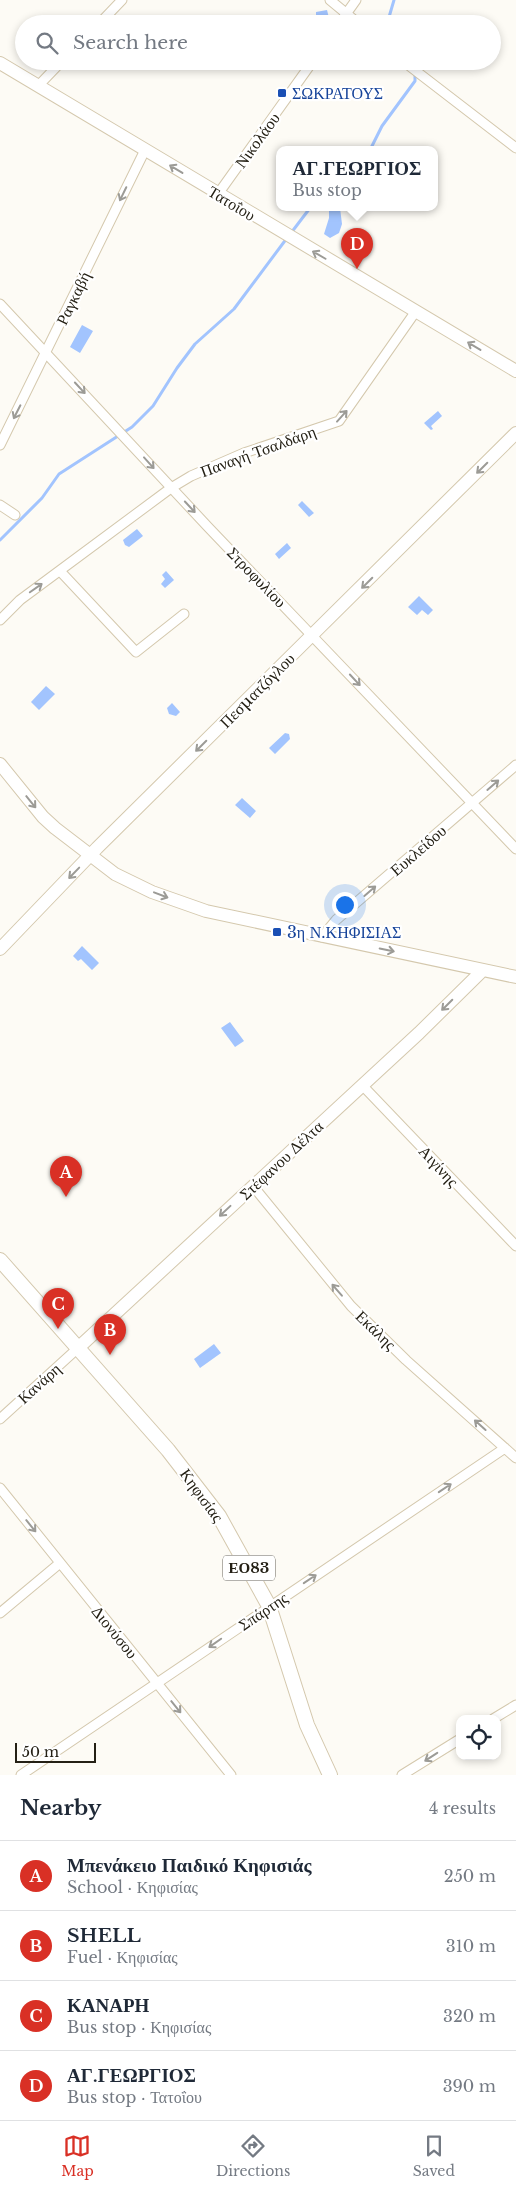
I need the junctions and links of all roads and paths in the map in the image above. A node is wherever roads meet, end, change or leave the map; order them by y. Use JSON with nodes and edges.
{"nodes":[{"id":1,"x":122,"y":0,"type":"edge"},
{"id":2,"x":330,"y":0,"type":"edge"},
{"id":3,"x":356,"y":0,"type":"edge"},
{"id":4,"x":347,"y":13,"type":"joint"},
{"id":5,"x":108,"y":15,"type":"edge"},
{"id":6,"x":0,"y":63,"type":"edge"},
{"id":7,"x":53,"y":70,"type":"edge"},
{"id":8,"x":307,"y":70,"type":"edge"},
{"id":9,"x":415,"y":70,"type":"edge"},
{"id":10,"x":38,"y":86,"type":"junction"},
{"id":11,"x":516,"y":148,"type":"edge"},
{"id":12,"x":144,"y":150,"type":"junction"},
{"id":13,"x":218,"y":194,"type":"junction"},
{"id":14,"x":0,"y":304,"type":"edge"},
{"id":15,"x":416,"y":311,"type":"junction"},
{"id":16,"x":47,"y":353,"type":"junction"},
{"id":17,"x":516,"y":371,"type":"edge"},
{"id":18,"x":516,"y":433,"type":"edge"},
{"id":19,"x":0,"y":445,"type":"edge"},
{"id":20,"x":172,"y":488,"type":"junction"},
{"id":21,"x":0,"y":505,"type":"edge"},
{"id":22,"x":15,"y":515,"type":"dead end"},
{"id":23,"x":60,"y":571,"type":"junction"},
{"id":24,"x":184,"y":614,"type":"dead end"},
{"id":25,"x":0,"y":620,"type":"edge"},
{"id":26,"x":314,"y":635,"type":"junction"},
{"id":27,"x":0,"y":764,"type":"edge"},
{"id":28,"x":516,"y":765,"type":"edge"},
{"id":29,"x":472,"y":803,"type":"junction"},
{"id":30,"x":516,"y":849,"type":"edge"},
{"id":31,"x":90,"y":856,"type":"junction"},
{"id":32,"x":322,"y":937,"type":"junction"},
{"id":33,"x":0,"y":949,"type":"edge"},
{"id":34,"x":482,"y":971,"type":"junction"},
{"id":35,"x":516,"y":977,"type":"edge"},
{"id":36,"x":362,"y":1085,"type":"junction"},
{"id":37,"x":253,"y":1186,"type":"junction"},
{"id":38,"x":516,"y":1246,"type":"edge"},
{"id":39,"x":0,"y":1260,"type":"edge"},
{"id":40,"x":78,"y":1348,"type":"junction"},
{"id":41,"x":0,"y":1418,"type":"edge"},
{"id":42,"x":505,"y":1448,"type":"junction"},
{"id":43,"x":516,"y":1458,"type":"edge"},
{"id":44,"x":0,"y":1488,"type":"edge"},
{"id":45,"x":60,"y":1563,"type":"junction"},
{"id":46,"x":270,"y":1606,"type":"junction"},
{"id":47,"x":0,"y":1613,"type":"edge"},
{"id":48,"x":156,"y":1684,"type":"junction"},
{"id":49,"x":516,"y":1704,"type":"edge"},
{"id":50,"x":498,"y":1715,"type":"edge"},
{"id":51,"x":456,"y":1741,"type":"edge"},
{"id":52,"x":21,"y":1775,"type":"edge"},
{"id":53,"x":231,"y":1775,"type":"edge"},
{"id":54,"x":330,"y":1775,"type":"edge"},
{"id":55,"x":402,"y":1775,"type":"edge"}],
"edges":[{"from":1,"to":5,"type":"street"},
{"from":2,"to":4,"type":"street"},
{"from":3,"to":4,"type":"street"},
{"from":6,"to":10,"type":"street","name":"Τατοΐου"},
{"from":7,"to":10,"type":"street"},
{"from":8,"to":13,"type":"street","name":"Νικολάου"},
{"from":9,"to":11,"type":"street"},
{"from":10,"to":12,"type":"street","name":"Τατοΐου"},
{"from":13,"to":12,"type":"street","name":"Τατοΐου","one_way":true},
{"from":12,"to":16,"type":"street","name":"Ραγκαβή","one_way":true},
{"from":15,"to":13,"type":"street","name":"Τατοΐου","one_way":true},
{"from":14,"to":16,"type":"street","name":"Στροφυλίου"},
{"from":17,"to":15,"type":"street","name":"Τατοΐου","one_way":true},
{"from":20,"to":15,"type":"street","name":"Παναγή Τσαλδάρη","one_way":true},
{"from":16,"to":19,"type":"street","name":"Ραγκαβή","one_way":true},
{"from":16,"to":20,"type":"street","name":"Στροφυλίου","one_way":true},
{"from":18,"to":26,"type":"street","name":"Πεσματζόγλου","one_way":true},
{"from":20,"to":23,"type":"street","name":"Παναγή Τσαλδάρη"},
{"from":20,"to":26,"type":"street","name":"Στροφυλίου","one_way":true},
{"from":21,"to":22,"type":"street"},
{"from":23,"to":24,"type":"street"},
{"from":25,"to":23,"type":"street","name":"Παναγή Τσαλδάρη","one_way":true},
{"from":26,"to":29,"type":"street","name":"Στροφυλίου","one_way":true},
{"from":26,"to":31,"type":"street","name":"Πεσματζόγλου","one_way":true},
{"from":27,"to":31,"type":"street","one_way":true},
{"from":29,"to":28,"type":"street","name":"Ευκλείδου","one_way":true},
{"from":29,"to":30,"type":"street","name":"Στροφυλίου"},
{"from":32,"to":29,"type":"street","name":"Ευκλείδου","one_way":true},
{"from":31,"to":32,"type":"street","one_way":true},
{"from":31,"to":33,"type":"street","name":"Πεσματζόγλου","one_way":true},
{"from":32,"to":34,"type":"street","one_way":true},
{"from":34,"to":35,"type":"street"},
{"from":34,"to":36,"type":"street","name":"Στέφανου Δέλτα","one_way":true},
{"from":36,"to":37,"type":"street","name":"Στέφανου Δέλτα"},
{"from":36,"to":38,"type":"street","name":"Αιγίνης"},
{"from":37,"to":40,"type":"street","name":"Στέφανου Δέλτα","one_way":true},
{"from":42,"to":37,"type":"street","name":"Εκάλης","one_way":true},
{"from":39,"to":40,"type":"main road","name":"Κηφισίας","number":"ΕΟ83"},
{"from":40,"to":41,"type":"street","name":"Κανάρη"},
{"from":40,"to":46,"type":"main road","name":"Κηφισίας","number":"ΕΟ83"},
{"from":42,"to":43,"type":"street","name":"Εκάλης"},
{"from":46,"to":42,"type":"street","name":"Σπάρτης","one_way":true},
{"from":44,"to":45,"type":"street","name":"Διονύσου","one_way":true},
{"from":45,"to":47,"type":"street"},
{"from":45,"to":48,"type":"street","name":"Διονύσου"},
{"from":46,"to":48,"type":"street","name":"Σπάρτης","one_way":true},
{"from":46,"to":54,"type":"main road","name":"Κηφισίας","number":"ΕΟ83"},
{"from":48,"to":52,"type":"street","name":"Σπάρτης"},
{"from":48,"to":53,"type":"street","name":"Διονύσου","one_way":true},
{"from":49,"to":50,"type":"street"},
{"from":51,"to":55,"type":"street","one_way":true}]}
